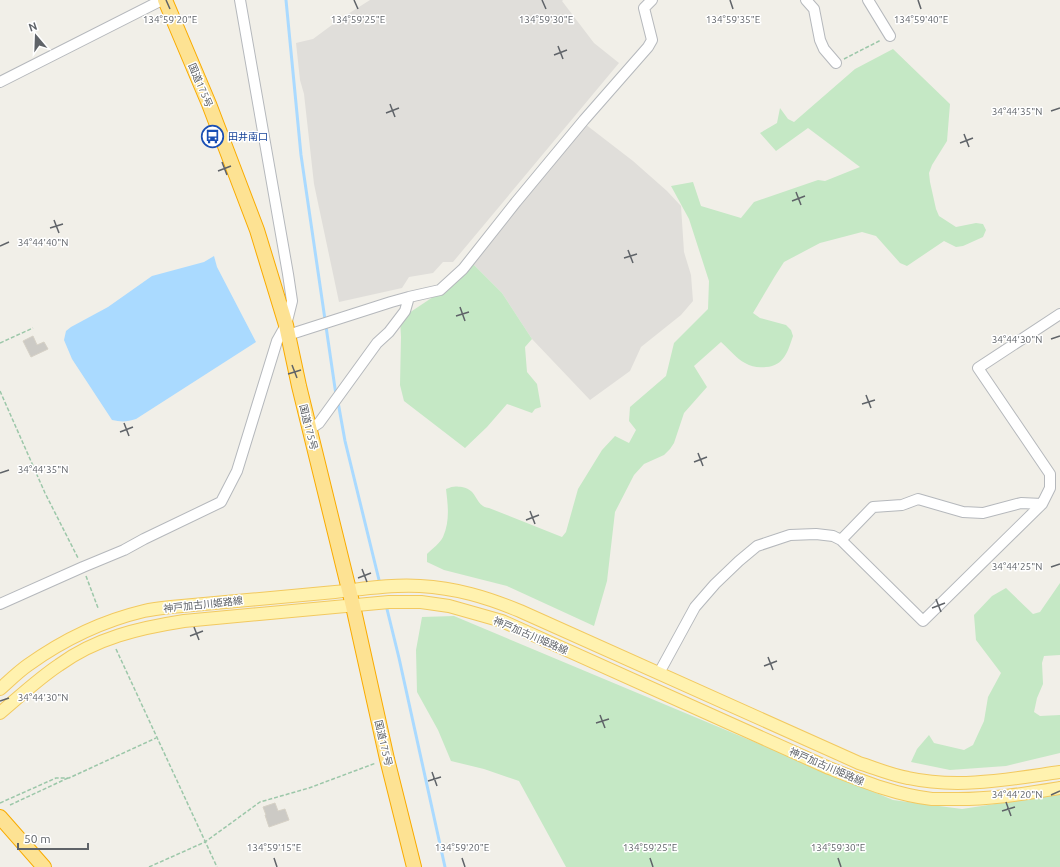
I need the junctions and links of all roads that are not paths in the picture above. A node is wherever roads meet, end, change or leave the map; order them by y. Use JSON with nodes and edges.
{"nodes":[{"id":1,"x":162,"y":0,"type":"edge"},
{"id":2,"x":165,"y":0,"type":"edge"},
{"id":3,"x":240,"y":0,"type":"edge"},
{"id":4,"x":652,"y":0,"type":"edge"},
{"id":5,"x":806,"y":0,"type":"edge"},
{"id":6,"x":868,"y":0,"type":"edge"},
{"id":7,"x":890,"y":36,"type":"road end"},
{"id":8,"x":836,"y":63,"type":"road end"},
{"id":9,"x":0,"y":82,"type":"edge"},
{"id":10,"x":409,"y":298,"type":"junction"},
{"id":11,"x":1060,"y":314,"type":"edge"},
{"id":12,"x":287,"y":330,"type":"junction"},
{"id":13,"x":310,"y":430,"type":"junction"},
{"id":14,"x":1042,"y":504,"type":"junction"},
{"id":15,"x":841,"y":540,"type":"junction"},
{"id":16,"x":349,"y":591,"type":"junction"},
{"id":17,"x":0,"y":604,"type":"edge"},
{"id":18,"x":353,"y":606,"type":"junction"},
{"id":19,"x":659,"y":673,"type":"junction"},
{"id":20,"x":0,"y":689,"type":"edge"},
{"id":21,"x":0,"y":713,"type":"edge"},
{"id":22,"x":1060,"y":772,"type":"edge"},
{"id":23,"x":1060,"y":788,"type":"edge"},
{"id":24,"x":0,"y":817,"type":"edge"},
{"id":25,"x":44,"y":867,"type":"edge"},
{"id":26,"x":414,"y":867,"type":"edge"}],
"edges":[{"from":1,"to":9,"type":"street"},
{"from":2,"to":12,"type":"highway","name":"国道175号"},
{"from":3,"to":12,"type":"street"},
{"from":4,"to":10,"type":"street"},
{"from":5,"to":8,"type":"street"},
{"from":6,"to":7,"type":"street"},
{"from":10,"to":12,"type":"street"},
{"from":10,"to":13,"type":"street"},
{"from":11,"to":14,"type":"street"},
{"from":12,"to":13,"type":"highway","name":"国道175号"},
{"from":12,"to":17,"type":"street"},
{"from":13,"to":16,"type":"highway","name":"国道175号"},
{"from":14,"to":15,"type":"street"},
{"from":14,"to":15,"type":"street"},
{"from":15,"to":19,"type":"street"},
{"from":16,"to":18,"type":"highway","name":"国道175号"},
{"from":16,"to":19,"type":"main road","name":"神戸加古川姫路線"},
{"from":16,"to":20,"type":"main road","name":"神戸加古川姫路線"},
{"from":18,"to":21,"type":"main road","name":"神戸加古川姫路線"},
{"from":18,"to":23,"type":"main road","name":"神戸加古川姫路線"},
{"from":18,"to":26,"type":"highway","name":"国道175号"},
{"from":19,"to":22,"type":"main road","name":"神戸加古川姫路線"},
{"from":24,"to":25,"type":"highway"}]}
